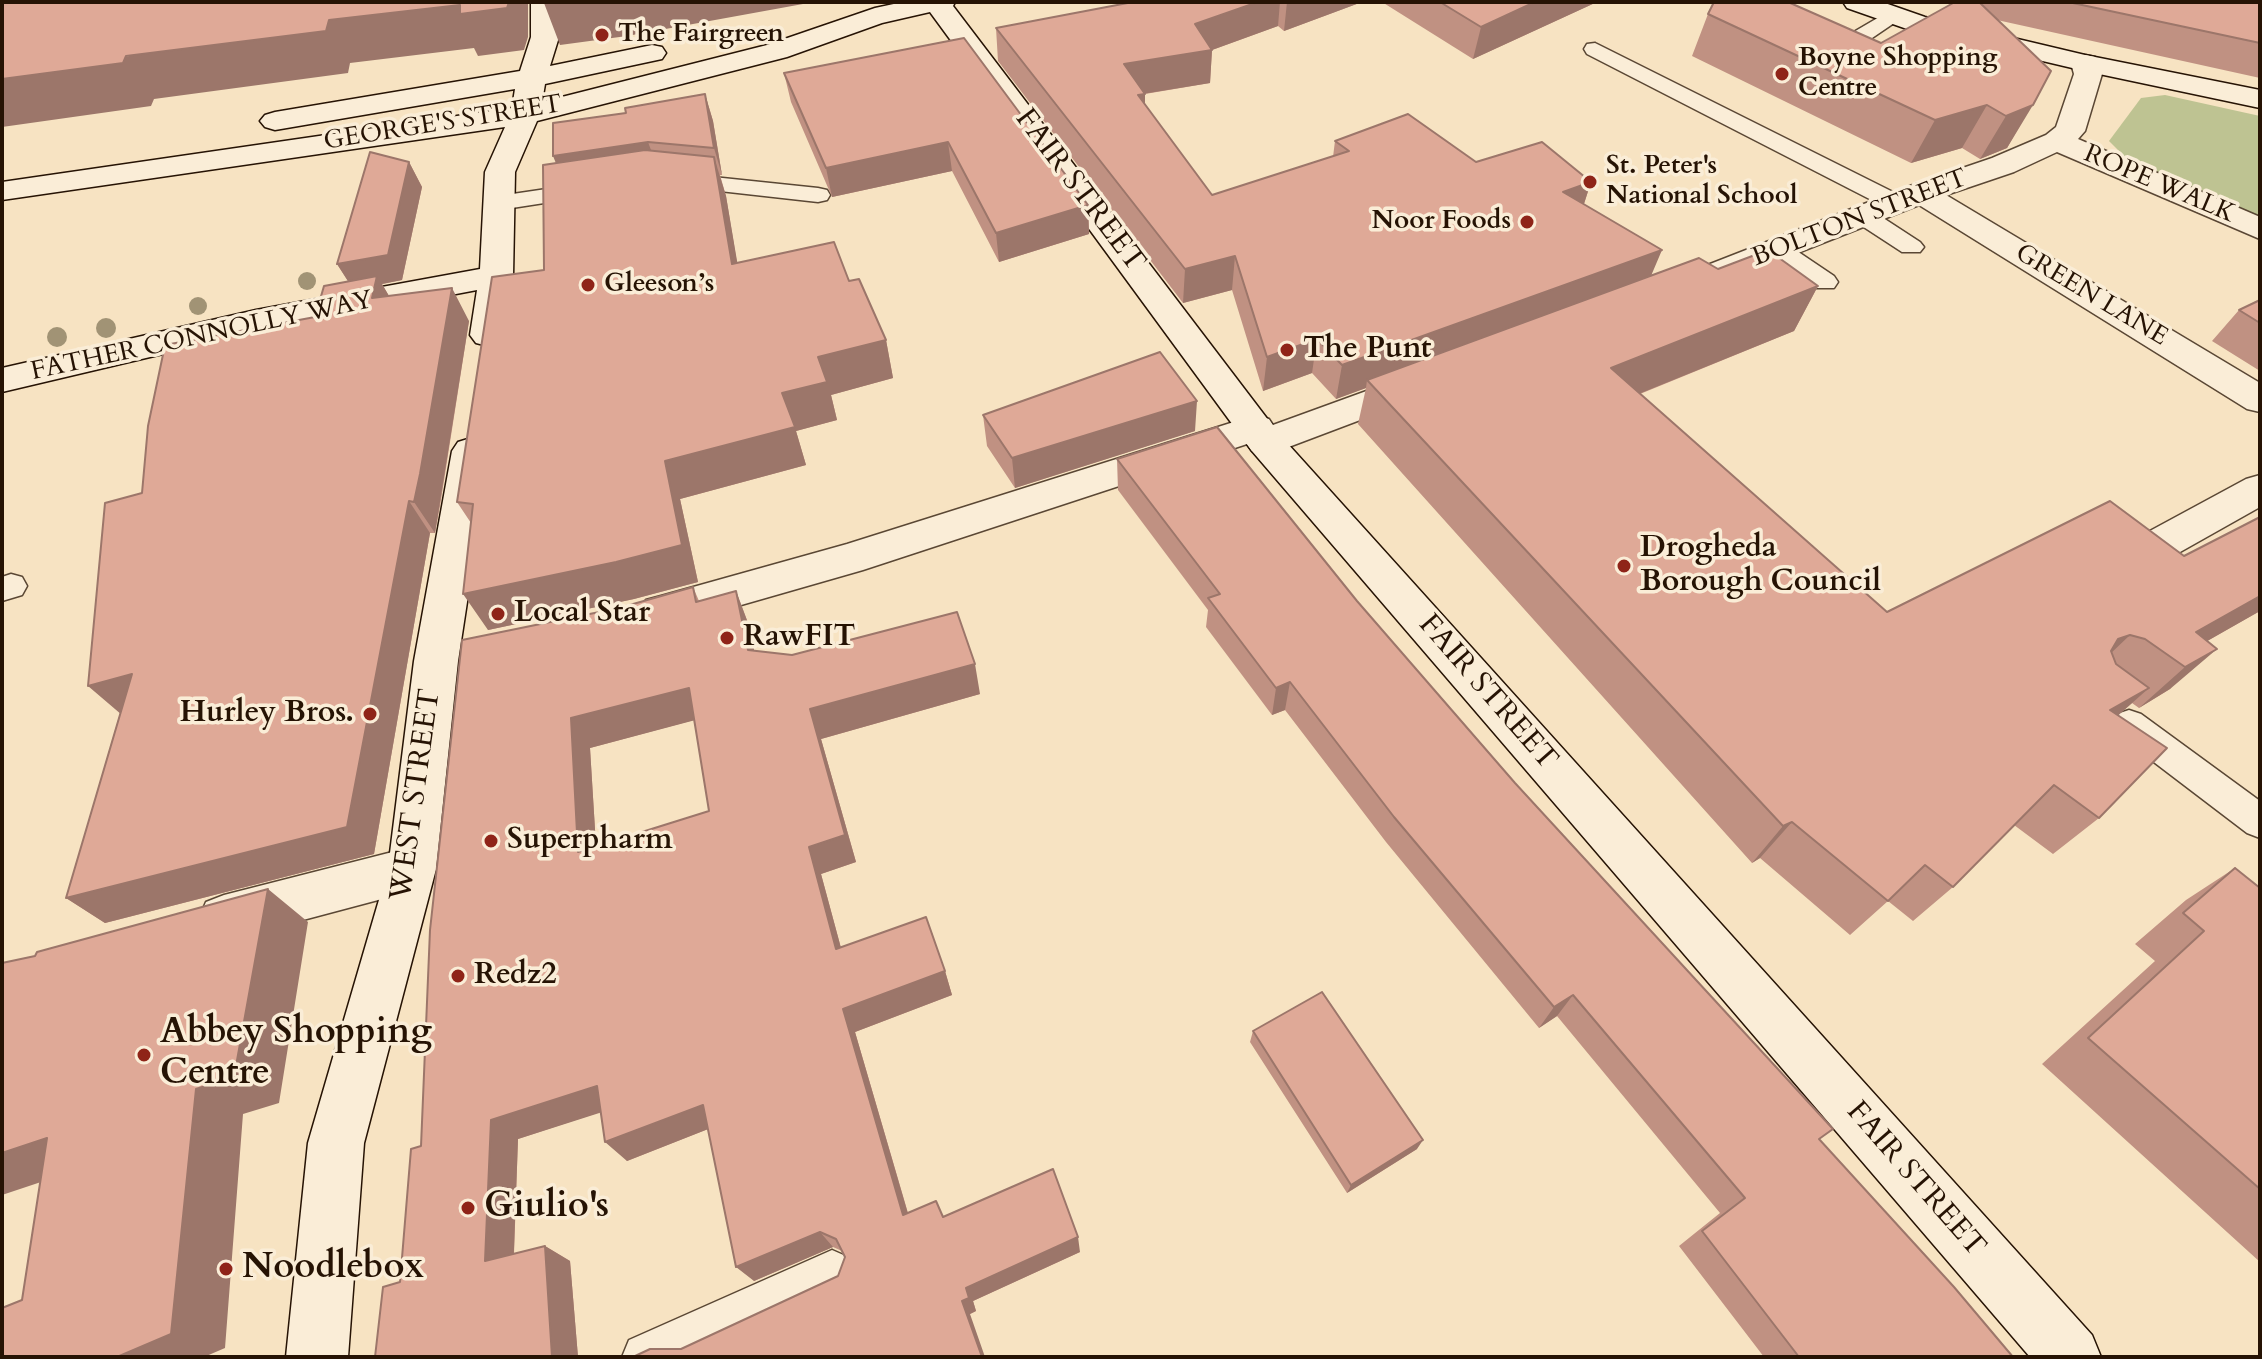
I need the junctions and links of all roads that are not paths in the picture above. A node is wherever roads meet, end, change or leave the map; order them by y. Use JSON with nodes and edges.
{"nodes":[{"id":1,"x":544,"y":2,"type":"edge"},
{"id":2,"x":1856,"y":2,"type":"edge"},
{"id":3,"x":940,"y":3,"type":"edge"},
{"id":4,"x":872,"y":9,"type":"edge"},
{"id":5,"x":1893,"y":15,"type":"junction"},
{"id":6,"x":1802,"y":31,"type":"edge"},
{"id":7,"x":1595,"y":49,"type":"dead end"},
{"id":8,"x":2085,"y":63,"type":"junction"},
{"id":9,"x":532,"y":78,"type":"junction"},
{"id":10,"x":2260,"y":99,"type":"edge"},
{"id":11,"x":525,"y":115,"type":"junction"},
{"id":12,"x":249,"y":126,"type":"dead end"},
{"id":13,"x":203,"y":133,"type":"dead end"},
{"id":14,"x":2057,"y":141,"type":"junction"},
{"id":15,"x":2,"y":166,"type":"edge"},
{"id":16,"x":658,"y":179,"type":"edge"},
{"id":17,"x":611,"y":186,"type":"edge"},
{"id":18,"x":2,"y":191,"type":"edge"},
{"id":19,"x":818,"y":195,"type":"dead end"},
{"id":20,"x":1909,"y":199,"type":"junction"},
{"id":21,"x":499,"y":203,"type":"junction"},
{"id":22,"x":1865,"y":217,"type":"junction"},
{"id":23,"x":2260,"y":229,"type":"edge"},
{"id":24,"x":1911,"y":247,"type":"dead end"},
{"id":25,"x":1779,"y":250,"type":"junction"},
{"id":26,"x":496,"y":276,"type":"junction"},
{"id":27,"x":1825,"y":282,"type":"dead end"},
{"id":28,"x":1682,"y":286,"type":"edge"},
{"id":29,"x":1445,"y":375,"type":"edge"},
{"id":30,"x":2,"y":380,"type":"edge"},
{"id":31,"x":2260,"y":400,"type":"edge"},
{"id":32,"x":1261,"y":435,"type":"junction"},
{"id":33,"x":2260,"y":489,"type":"edge"},
{"id":34,"x":2126,"y":563,"type":"edge"},
{"id":35,"x":620,"y":623,"type":"edge"},
{"id":36,"x":482,"y":651,"type":"edge"},
{"id":37,"x":436,"y":661,"type":"junction"},
{"id":38,"x":2100,"y":702,"type":"edge"},
{"id":39,"x":2260,"y":822,"type":"edge"},
{"id":40,"x":412,"y":869,"type":"junction"},
{"id":41,"x":186,"y":928,"type":"edge"},
{"id":42,"x":832,"y":1273,"type":"dead end"},
{"id":43,"x":308,"y":1353,"type":"edge"},
{"id":44,"x":646,"y":1357,"type":"edge"},
{"id":45,"x":2070,"y":1357,"type":"edge"}],
"edges":[{"from":1,"to":9,"type":"street","name":"WEST STREET"},
{"from":2,"to":5,"type":"street"},
{"from":3,"to":4,"type":"street","name":"GEORGE'S STREET"},
{"from":3,"to":32,"type":"street","name":"FAIR STREET"},
{"from":4,"to":9,"type":"street","name":"GEORGE'S STREET"},
{"from":4,"to":11,"type":"street","name":"GEORGE'S STREET"},
{"from":5,"to":6,"type":"lane"},
{"from":5,"to":8,"type":"street"},
{"from":7,"to":20,"type":"lane"},
{"from":8,"to":10,"type":"street"},
{"from":8,"to":14,"type":"street"},
{"from":9,"to":11,"type":"street","name":"WEST STREET"},
{"from":9,"to":12,"type":"street","name":"GEORGE'S STREET"},
{"from":11,"to":18,"type":"street","name":"GEORGE'S STREET"},
{"from":11,"to":21,"type":"street","name":"WEST STREET"},
{"from":13,"to":15,"type":"street"},
{"from":14,"to":20,"type":"street","name":"BOLTON STREET"},
{"from":14,"to":23,"type":"street","name":"ROPE WALK"},
{"from":16,"to":19,"type":"lane"},
{"from":17,"to":21,"type":"lane"},
{"from":20,"to":22,"type":"street","name":"BOLTON STREET"},
{"from":20,"to":31,"type":"street","name":"GREEN LANE"},
{"from":21,"to":26,"type":"street","name":"WEST STREET"},
{"from":22,"to":24,"type":"lane"},
{"from":22,"to":25,"type":"street","name":"BOLTON STREET"},
{"from":25,"to":27,"type":"lane"},
{"from":25,"to":28,"type":"street","name":"BOLTON STREET"},
{"from":26,"to":30,"type":"street","name":"FATHER CONNOLLY WAY"},
{"from":26,"to":37,"type":"street","name":"WEST STREET"},
{"from":29,"to":32,"type":"street"},
{"from":32,"to":35,"type":"street"},
{"from":32,"to":45,"type":"street","name":"FAIR STREET"},
{"from":33,"to":34,"type":"street"},
{"from":36,"to":37,"type":"street"},
{"from":37,"to":40,"type":"street","name":"WEST STREET"},
{"from":38,"to":39,"type":"lane"},
{"from":40,"to":41,"type":"street"},
{"from":40,"to":43,"type":"street","name":"WEST STREET"},
{"from":42,"to":44,"type":"lane"}]}
